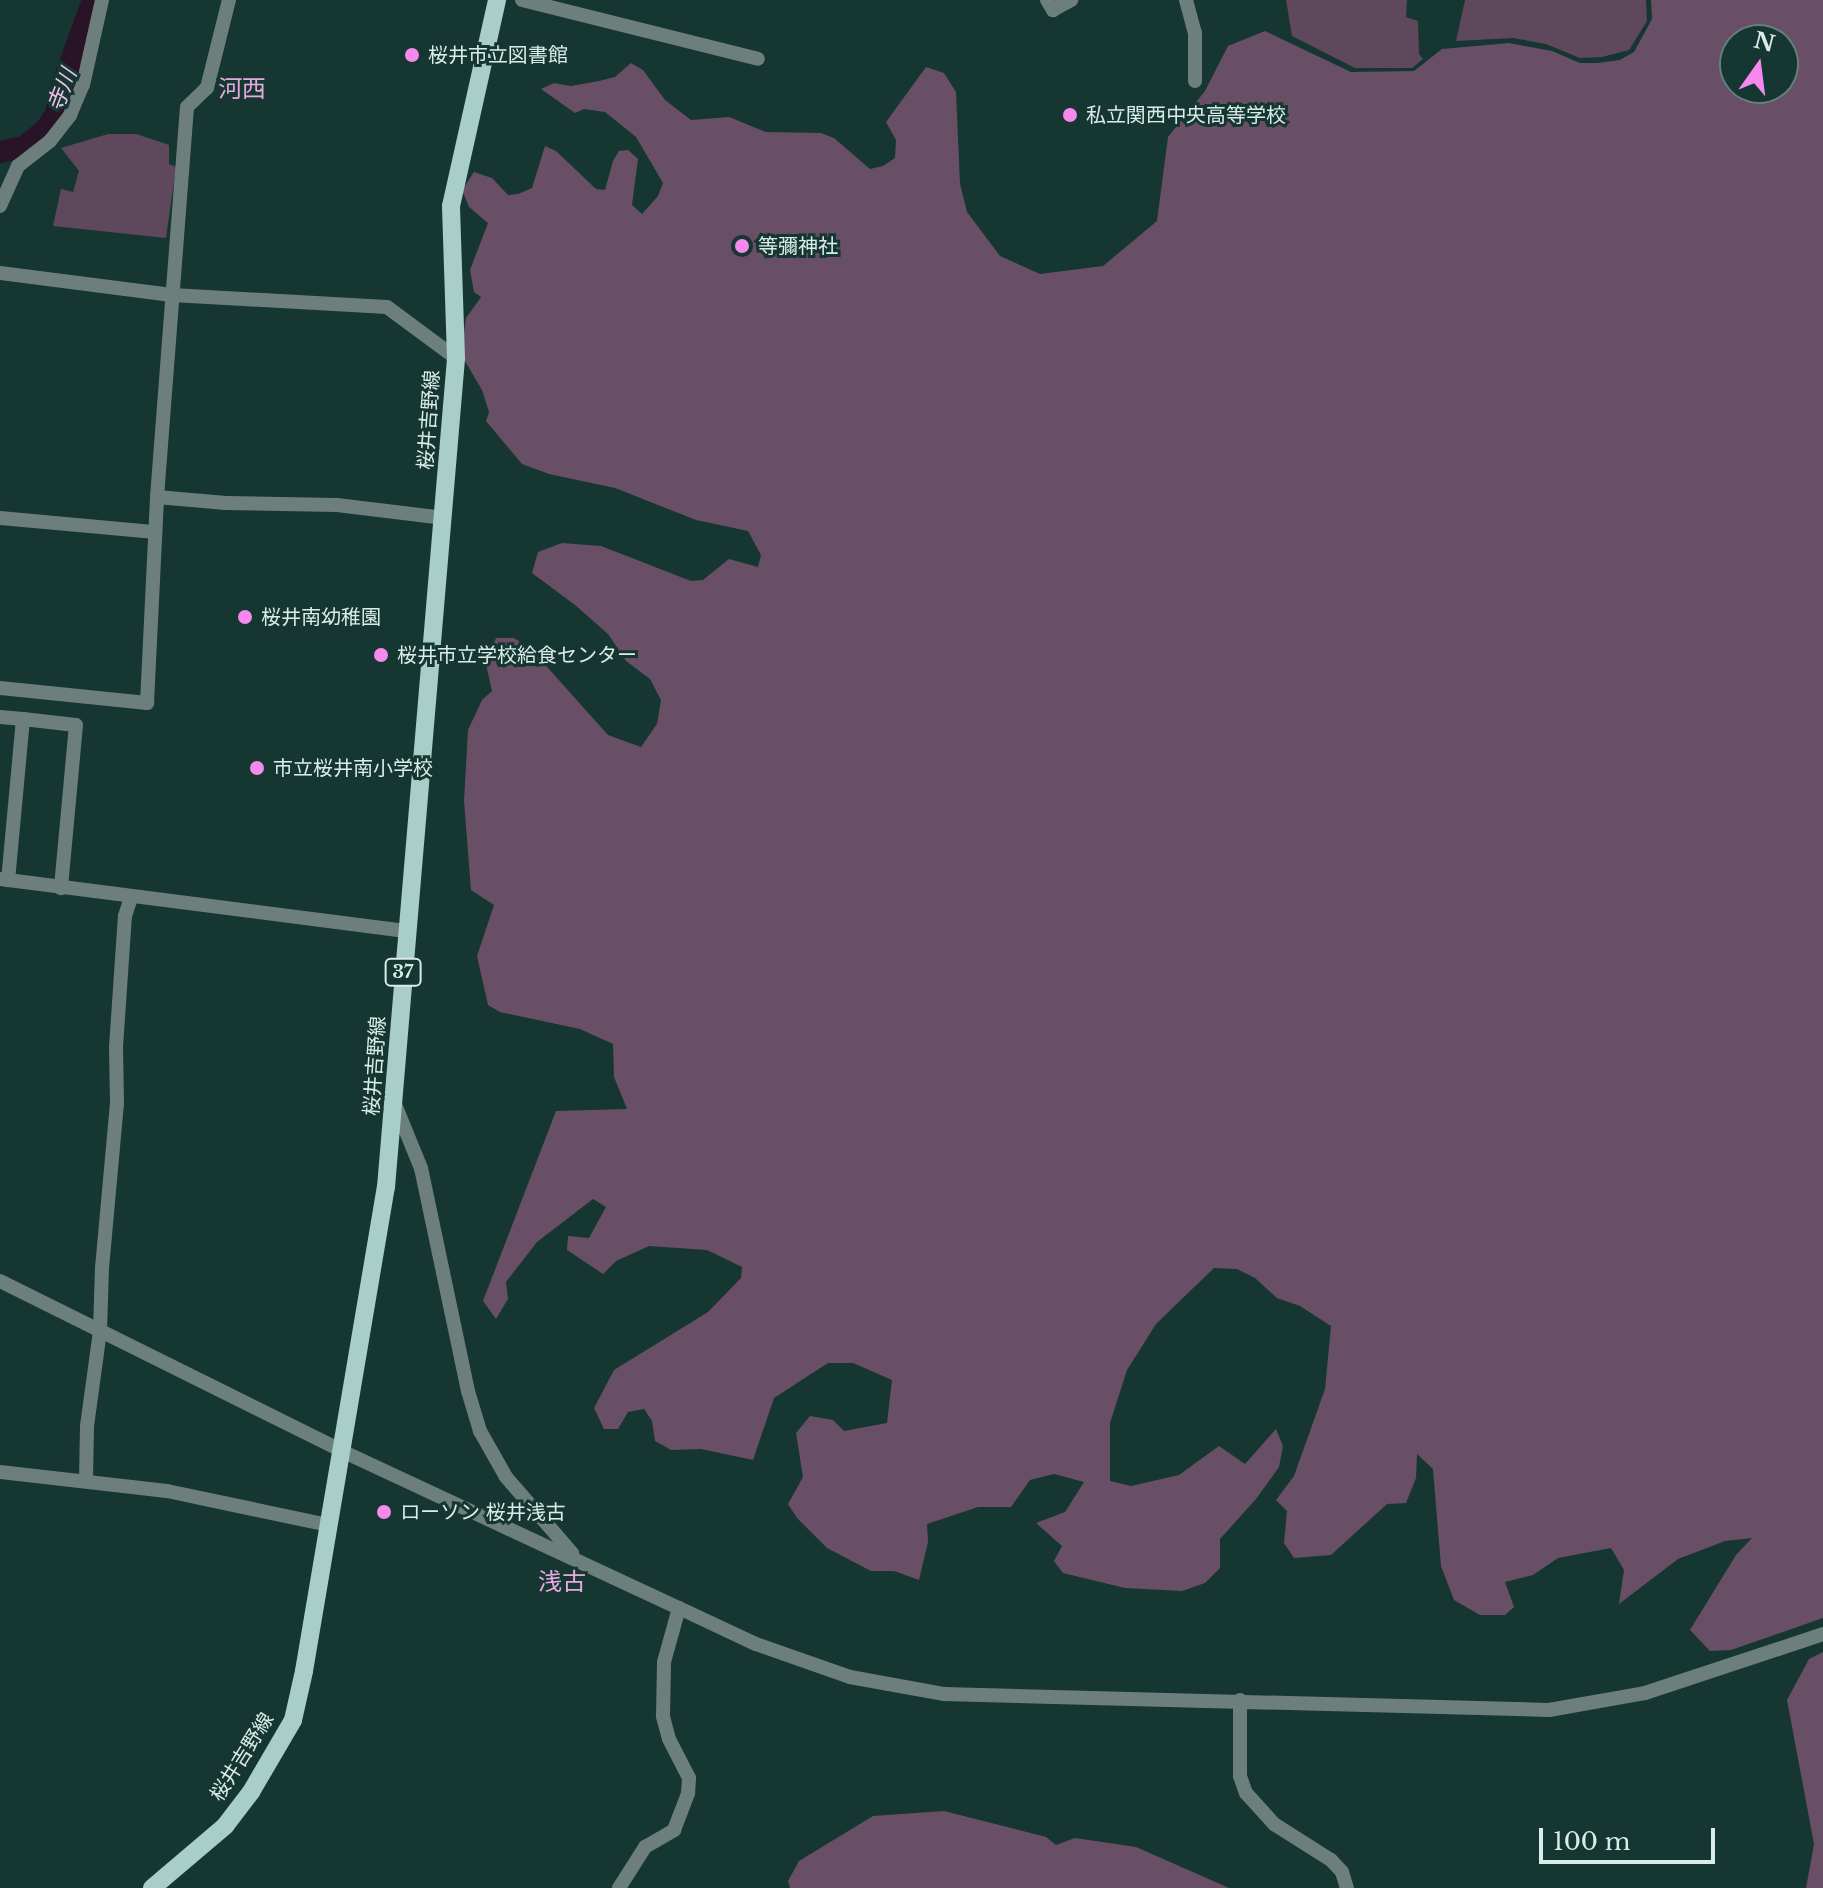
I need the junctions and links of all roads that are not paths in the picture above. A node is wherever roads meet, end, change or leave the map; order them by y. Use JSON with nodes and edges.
{"nodes":[{"id":1,"x":102,"y":0,"type":"edge"},
{"id":2,"x":229,"y":0,"type":"edge"},
{"id":3,"x":497,"y":0,"type":"edge"},
{"id":4,"x":522,"y":0,"type":"edge"},
{"id":5,"x":1047,"y":0,"type":"edge"},
{"id":6,"x":1071,"y":0,"type":"edge"},
{"id":7,"x":1186,"y":0,"type":"edge"},
{"id":8,"x":758,"y":59,"type":"dead end"},
{"id":9,"x":1195,"y":81,"type":"dead end"},
{"id":10,"x":0,"y":206,"type":"edge"},
{"id":11,"x":0,"y":273,"type":"edge"},
{"id":12,"x":172,"y":295,"type":"junction"},
{"id":13,"x":456,"y":358,"type":"junction"},
{"id":14,"x":157,"y":497,"type":"junction"},
{"id":15,"x":0,"y":518,"type":"edge"},
{"id":16,"x":444,"y":518,"type":"junction"},
{"id":17,"x":155,"y":532,"type":"junction"},
{"id":18,"x":0,"y":688,"type":"edge"},
{"id":19,"x":0,"y":717,"type":"edge"},
{"id":20,"x":23,"y":719,"type":"junction"},
{"id":21,"x":4,"y":880,"type":"edge"},
{"id":22,"x":61,"y":888,"type":"junction"},
{"id":23,"x":131,"y":898,"type":"junction"},
{"id":24,"x":406,"y":931,"type":"junction"},
{"id":25,"x":394,"y":1101,"type":"junction"},
{"id":26,"x":0,"y":1281,"type":"edge"},
{"id":27,"x":100,"y":1331,"type":"junction"},
{"id":28,"x":344,"y":1452,"type":"junction"},
{"id":29,"x":0,"y":1472,"type":"edge"},
{"id":30,"x":86,"y":1479,"type":"junction"},
{"id":31,"x":329,"y":1525,"type":"junction"},
{"id":32,"x":579,"y":1560,"type":"junction"},
{"id":33,"x":679,"y":1608,"type":"junction"},
{"id":34,"x":1823,"y":1634,"type":"edge"},
{"id":35,"x":1240,"y":1700,"type":"junction"},
{"id":36,"x":152,"y":1888,"type":"edge"},
{"id":37,"x":619,"y":1888,"type":"edge"},
{"id":38,"x":1347,"y":1888,"type":"edge"}],
"edges":[{"from":1,"to":10,"type":"street"},
{"from":2,"to":12,"type":"street"},
{"from":3,"to":13,"type":"main road","name":"桜井吉野線","number":"37"},
{"from":4,"to":8,"type":"street"},
{"from":5,"to":6,"type":"street"},
{"from":7,"to":9,"type":"street"},
{"from":11,"to":12,"type":"street"},
{"from":12,"to":13,"type":"street"},
{"from":12,"to":14,"type":"street"},
{"from":13,"to":16,"type":"main road","name":"桜井吉野線","number":"37"},
{"from":14,"to":16,"type":"street"},
{"from":14,"to":17,"type":"street"},
{"from":15,"to":17,"type":"street"},
{"from":16,"to":24,"type":"main road","name":"桜井吉野線","number":"37"},
{"from":17,"to":18,"type":"street"},
{"from":19,"to":20,"type":"street"},
{"from":20,"to":21,"type":"street"},
{"from":20,"to":22,"type":"street"},
{"from":21,"to":22,"type":"street"},
{"from":22,"to":23,"type":"street"},
{"from":23,"to":24,"type":"street"},
{"from":23,"to":27,"type":"street"},
{"from":24,"to":25,"type":"main road","name":"桜井吉野線","number":"37"},
{"from":25,"to":28,"type":"main road","name":"桜井吉野線","number":"37"},
{"from":25,"to":32,"type":"street"},
{"from":26,"to":27,"type":"street"},
{"from":27,"to":28,"type":"street"},
{"from":27,"to":30,"type":"street"},
{"from":28,"to":31,"type":"main road","name":"桜井吉野線","number":"37"},
{"from":28,"to":32,"type":"street"},
{"from":29,"to":30,"type":"street"},
{"from":30,"to":31,"type":"street"},
{"from":31,"to":36,"type":"main road","name":"桜井吉野線","number":"37"},
{"from":32,"to":33,"type":"street"},
{"from":33,"to":35,"type":"street"},
{"from":33,"to":37,"type":"street"},
{"from":34,"to":35,"type":"street"},
{"from":35,"to":38,"type":"street"}]}
